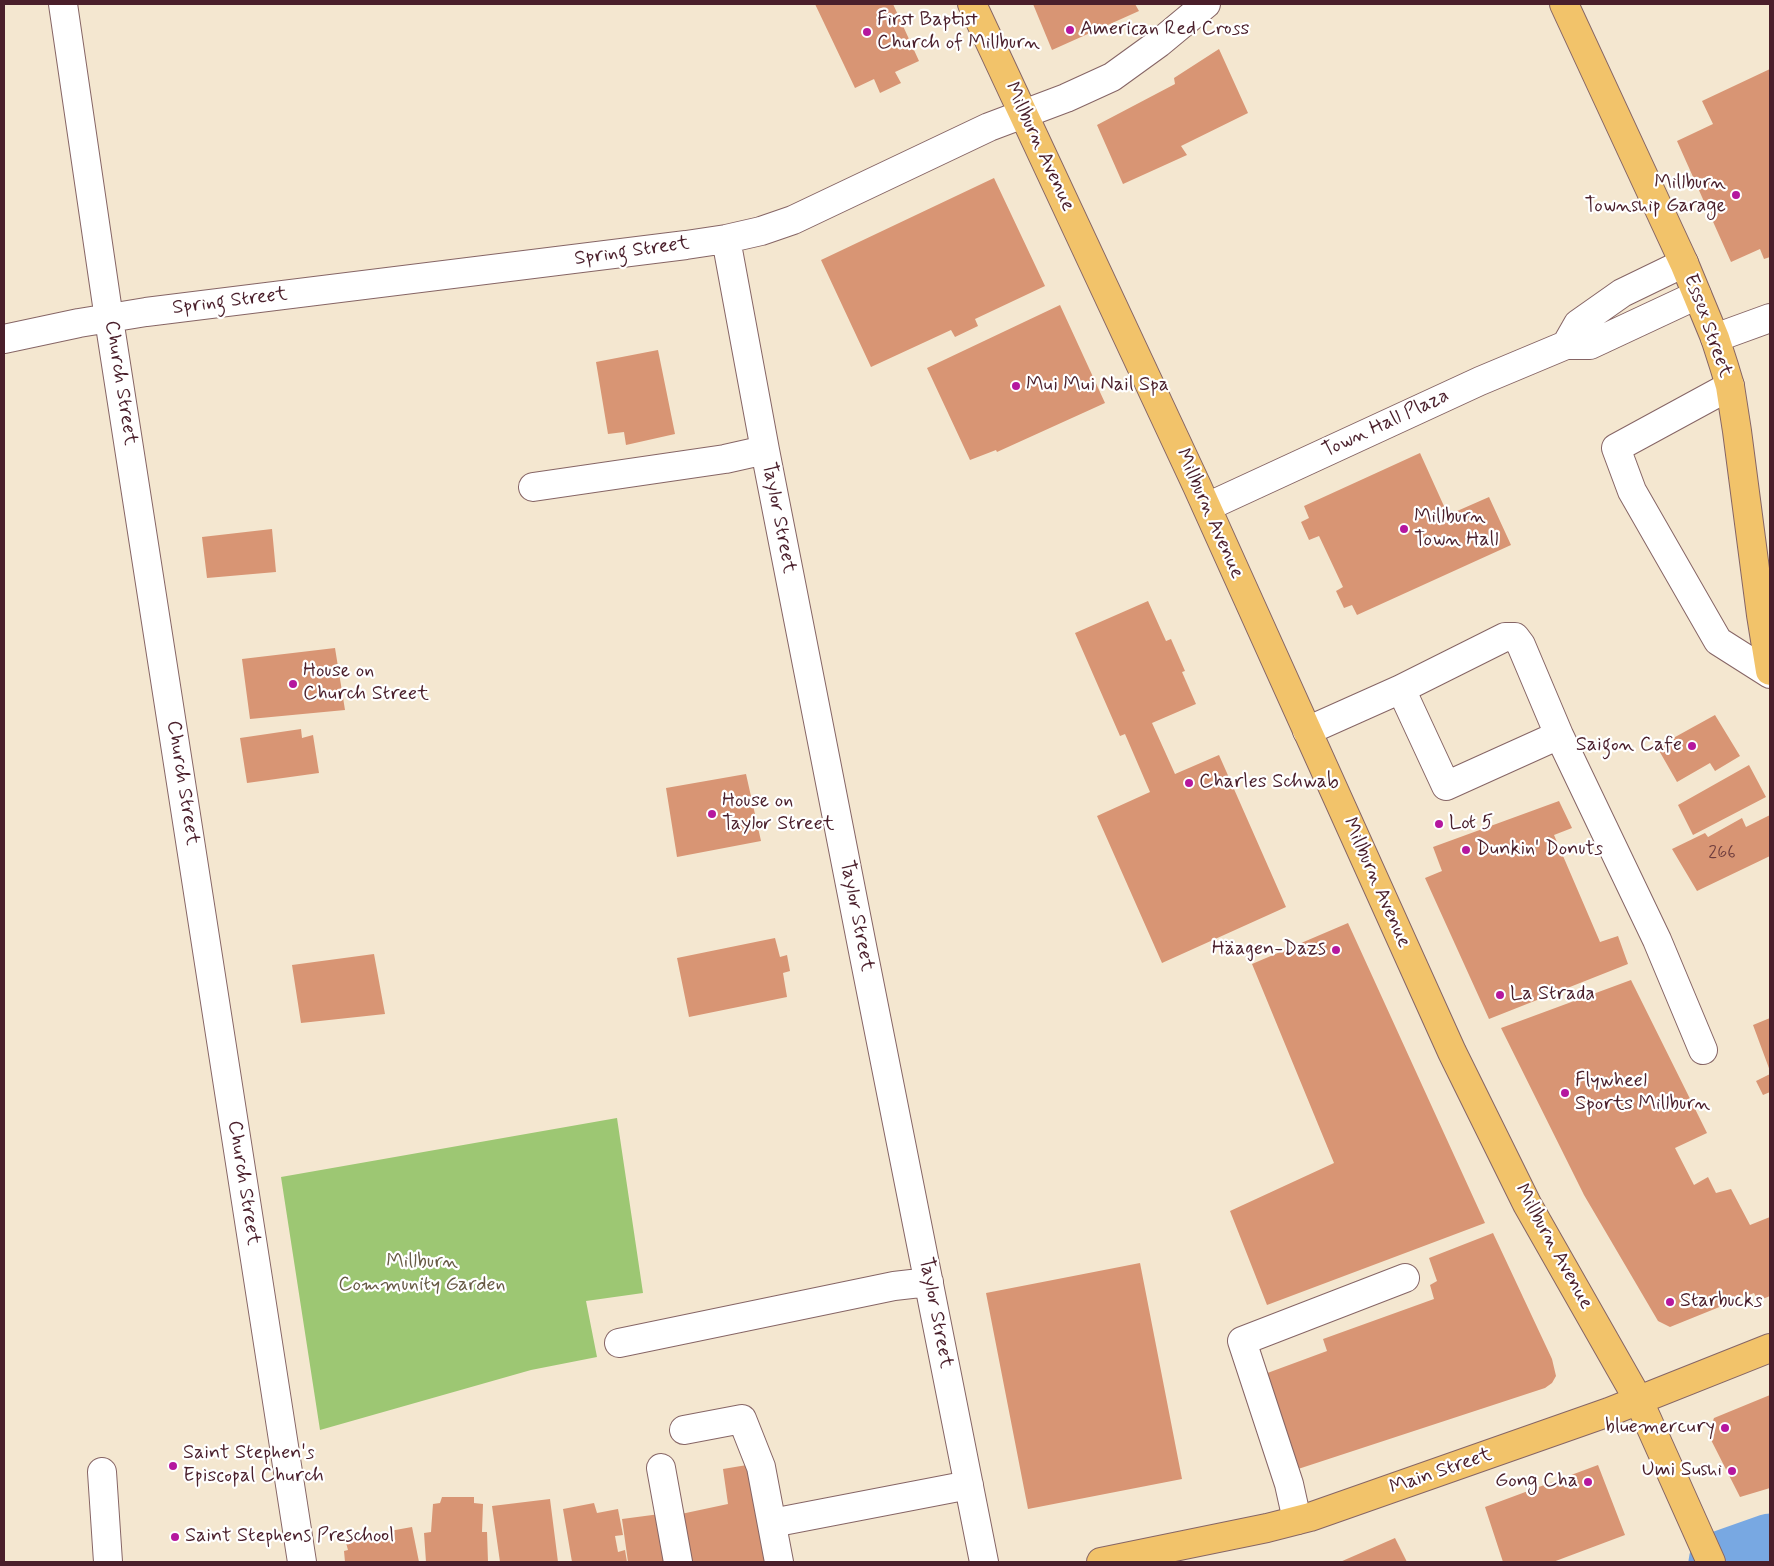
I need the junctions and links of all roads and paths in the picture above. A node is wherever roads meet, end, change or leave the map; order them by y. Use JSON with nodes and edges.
{"nodes":[{"id":1,"x":63,"y":4,"type":"edge"},
{"id":2,"x":972,"y":4,"type":"edge"},
{"id":3,"x":1206,"y":4,"type":"edge"},
{"id":4,"x":1564,"y":4,"type":"edge"},
{"id":5,"x":1024,"y":114,"type":"junction"},
{"id":6,"x":726,"y":239,"type":"junction"},
{"id":7,"x":1684,"y":263,"type":"junction"},
{"id":8,"x":1697,"y":295,"type":"junction"},
{"id":9,"x":1770,"y":318,"type":"edge"},
{"id":10,"x":110,"y":319,"type":"junction"},
{"id":11,"x":1715,"y":338,"type":"junction"},
{"id":12,"x":4,"y":339,"type":"edge"},
{"id":13,"x":1566,"y":345,"type":"junction"},
{"id":14,"x":1730,"y":386,"type":"junction"},
{"id":15,"x":765,"y":450,"type":"junction"},
{"id":16,"x":534,"y":487,"type":"dead end"},
{"id":17,"x":1207,"y":507,"type":"junction"},
{"id":18,"x":1770,"y":672,"type":"edge"},
{"id":19,"x":1401,"y":689,"type":"junction"},
{"id":20,"x":1307,"y":731,"type":"junction"},
{"id":21,"x":1559,"y":735,"type":"junction"},
{"id":22,"x":1703,"y":1050,"type":"dead end"},
{"id":23,"x":1405,"y":1278,"type":"dead end"},
{"id":24,"x":928,"y":1282,"type":"junction"},
{"id":25,"x":620,"y":1343,"type":"dead end"},
{"id":26,"x":1770,"y":1348,"type":"edge"},
{"id":27,"x":1639,"y":1401,"type":"junction"},
{"id":28,"x":684,"y":1430,"type":"dead end"},
{"id":29,"x":661,"y":1468,"type":"dead end"},
{"id":30,"x":102,"y":1472,"type":"dead end"},
{"id":31,"x":969,"y":1486,"type":"junction"},
{"id":32,"x":1297,"y":1520,"type":"junction"},
{"id":33,"x":772,"y":1523,"type":"junction"},
{"id":34,"x":108,"y":1562,"type":"edge"},
{"id":35,"x":302,"y":1562,"type":"edge"},
{"id":36,"x":678,"y":1562,"type":"edge"},
{"id":37,"x":779,"y":1562,"type":"edge"},
{"id":38,"x":984,"y":1562,"type":"edge"},
{"id":39,"x":1101,"y":1562,"type":"edge"},
{"id":40,"x":1711,"y":1562,"type":"edge"}],
"edges":[{"from":1,"to":10,"type":"street","name":"Church Street"},
{"from":2,"to":5,"type":"main road","name":"Millburn Avenue"},
{"from":3,"to":5,"type":"street","name":"Spring Street"},
{"from":4,"to":7,"type":"main road","name":"Essex Street"},
{"from":5,"to":6,"type":"street","name":"Spring Street"},
{"from":5,"to":17,"type":"main road","name":"Millburn Avenue"},
{"from":6,"to":10,"type":"street","name":"Spring Street"},
{"from":6,"to":15,"type":"street","name":"Taylor Street"},
{"from":7,"to":8,"type":"main road","name":"Essex Street"},
{"from":7,"to":13,"type":"street"},
{"from":8,"to":11,"type":"main road","name":"Essex Street"},
{"from":8,"to":13,"type":"street","name":"Town Hall Plaza"},
{"from":9,"to":11,"type":"street"},
{"from":10,"to":12,"type":"street","name":"Spring Street"},
{"from":10,"to":35,"type":"street","name":"Church Street"},
{"from":11,"to":14,"type":"main road","name":"Essex Street"},
{"from":13,"to":17,"type":"street","name":"Town Hall Plaza"},
{"from":14,"to":18,"type":"main road","name":"Essex Street"},
{"from":14,"to":18,"type":"street"},
{"from":15,"to":16,"type":"street"},
{"from":15,"to":24,"type":"street","name":"Taylor Street"},
{"from":17,"to":20,"type":"main road","name":"Millburn Avenue"},
{"from":19,"to":20,"type":"street"},
{"from":19,"to":21,"type":"street"},
{"from":19,"to":21,"type":"street"},
{"from":20,"to":27,"type":"main road","name":"Millburn Avenue"},
{"from":21,"to":22,"type":"street"},
{"from":23,"to":32,"type":"street"},
{"from":24,"to":25,"type":"street"},
{"from":24,"to":31,"type":"street","name":"Taylor Street"},
{"from":26,"to":27,"type":"main road","name":"Main Street"},
{"from":27,"to":32,"type":"main road","name":"Main Street"},
{"from":27,"to":40,"type":"main road","name":"Millburn Avenue"},
{"from":28,"to":33,"type":"street"},
{"from":29,"to":36,"type":"street"},
{"from":30,"to":34,"type":"street"},
{"from":31,"to":33,"type":"street"},
{"from":31,"to":38,"type":"street","name":"Taylor Street"},
{"from":32,"to":39,"type":"main road","name":"Main Street"},
{"from":33,"to":37,"type":"street"}]}
